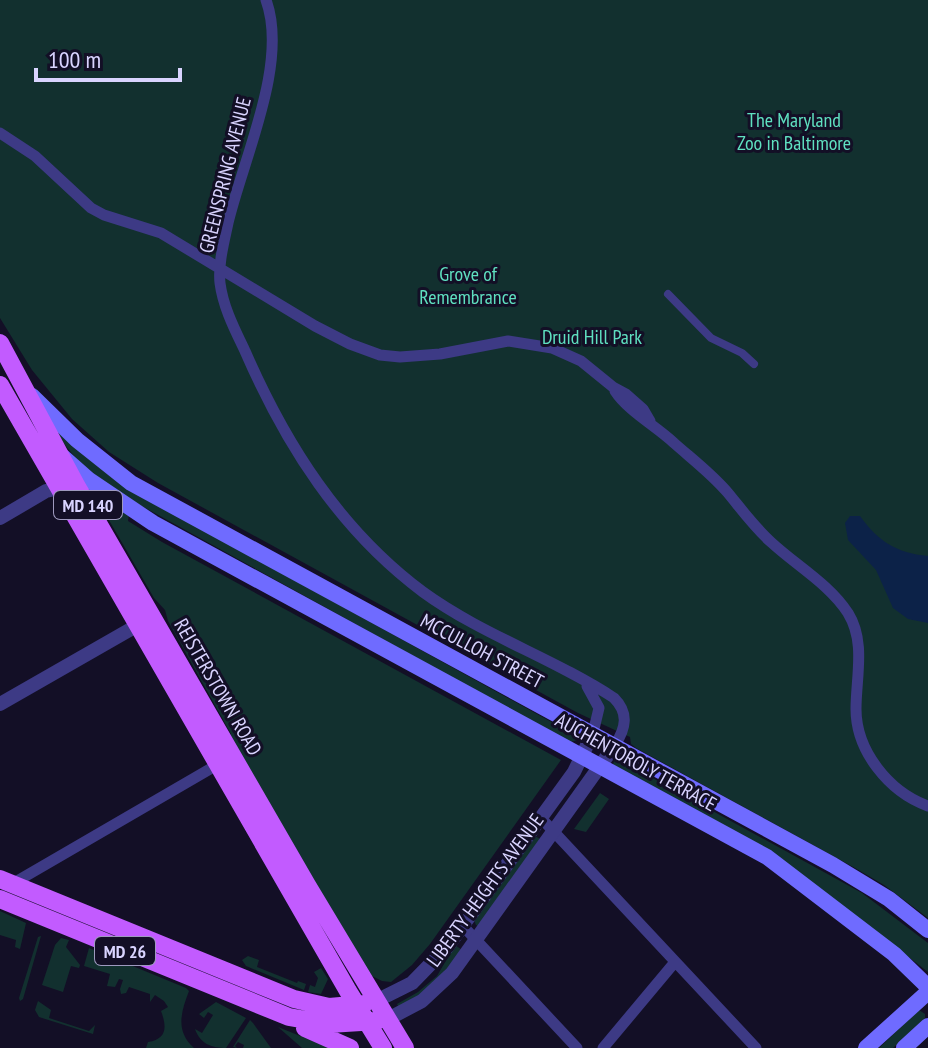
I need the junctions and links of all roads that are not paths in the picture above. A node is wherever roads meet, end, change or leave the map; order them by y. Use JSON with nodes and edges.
{"nodes":[{"id":1,"x":266,"y":0,"type":"edge"},
{"id":2,"x":0,"y":133,"type":"edge"},
{"id":3,"x":220,"y":268,"type":"junction"},
{"id":4,"x":668,"y":294,"type":"dead end"},
{"id":5,"x":0,"y":343,"type":"edge"},
{"id":6,"x":754,"y":364,"type":"dead end"},
{"id":7,"x":28,"y":392,"type":"junction"},
{"id":8,"x":4,"y":393,"type":"edge"},
{"id":9,"x":59,"y":454,"type":"junction"},
{"id":10,"x":67,"y":486,"type":"junction"},
{"id":11,"x":0,"y":518,"type":"edge"},
{"id":12,"x":145,"y":621,"type":"junction"},
{"id":13,"x":582,"y":679,"type":"junction"},
{"id":14,"x":0,"y":704,"type":"edge"},
{"id":15,"x":593,"y":733,"type":"junction"},
{"id":16,"x":615,"y":745,"type":"junction"},
{"id":17,"x":583,"y":755,"type":"junction"},
{"id":18,"x":225,"y":760,"type":"junction"},
{"id":19,"x":602,"y":767,"type":"junction"},
{"id":20,"x":928,"y":806,"type":"edge"},
{"id":21,"x":541,"y":818,"type":"junction"},
{"id":22,"x":555,"y":833,"type":"junction"},
{"id":23,"x":6,"y":882,"type":"edge"},
{"id":24,"x":0,"y":899,"type":"edge"},
{"id":25,"x":463,"y":926,"type":"junction"},
{"id":26,"x":928,"y":930,"type":"edge"},
{"id":27,"x":476,"y":942,"type":"junction"},
{"id":28,"x":675,"y":962,"type":"junction"},
{"id":29,"x":928,"y":990,"type":"edge"},
{"id":30,"x":378,"y":1000,"type":"junction"},
{"id":31,"x":259,"y":1006,"type":"junction"},
{"id":32,"x":357,"y":1006,"type":"junction"},
{"id":33,"x":388,"y":1019,"type":"junction"},
{"id":34,"x":367,"y":1023,"type":"junction"},
{"id":35,"x":928,"y":1026,"type":"edge"},
{"id":36,"x":350,"y":1048,"type":"edge"},
{"id":37,"x":383,"y":1048,"type":"edge"},
{"id":38,"x":405,"y":1048,"type":"edge"},
{"id":39,"x":577,"y":1048,"type":"edge"},
{"id":40,"x":603,"y":1048,"type":"edge"},
{"id":41,"x":756,"y":1048,"type":"edge"},
{"id":42,"x":866,"y":1048,"type":"edge"},
{"id":43,"x":904,"y":1048,"type":"edge"}],
"edges":[{"from":1,"to":3,"type":"street","name":"GREENSPRING AVENUE"},
{"from":2,"to":3,"type":"street"},
{"from":3,"to":13,"type":"street","name":"GREENSPRING AVENUE"},
{"from":3,"to":20,"type":"street"},
{"from":4,"to":6,"type":"street"},
{"from":5,"to":7,"type":"main road","name":"REISTERSTOWN ROAD"},
{"from":7,"to":9,"type":"main road","name":"REISTERSTOWN ROAD","number":"MD 140"},
{"from":7,"to":15,"type":"main road","name":"MCCULLOH STREET"},
{"from":8,"to":9,"type":"main road","name":"AUCHENTOROLY TERRACE"},
{"from":8,"to":10,"type":"main road","name":"REISTERSTOWN ROAD","number":"MD 140"},
{"from":9,"to":10,"type":"main road","name":"REISTERSTOWN ROAD","number":"MD 140"},
{"from":9,"to":17,"type":"main road","name":"AUCHENTOROLY TERRACE"},
{"from":10,"to":11,"type":"street"},
{"from":10,"to":12,"type":"main road","name":"REISTERSTOWN ROAD","number":"MD 140"},
{"from":12,"to":14,"type":"street"},
{"from":12,"to":18,"type":"main road","name":"REISTERSTOWN ROAD","number":"MD 140"},
{"from":13,"to":15,"type":"street"},
{"from":13,"to":16,"type":"street","name":"GREENSPRING AVENUE"},
{"from":15,"to":16,"type":"main road","name":"MCCULLOH STREET"},
{"from":15,"to":17,"type":"street","name":"LIBERTY HEIGHTS AVENUE"},
{"from":16,"to":19,"type":"street","name":"LIBERTY HEIGHTS AVENUE"},
{"from":16,"to":26,"type":"main road","name":"MCCULLOH STREET"},
{"from":17,"to":19,"type":"main road","name":"AUCHENTOROLY TERRACE"},
{"from":17,"to":21,"type":"street","name":"LIBERTY HEIGHTS AVENUE"},
{"from":18,"to":23,"type":"street"},
{"from":18,"to":30,"type":"main road","name":"REISTERSTOWN ROAD","number":"MD 140"},
{"from":18,"to":32,"type":"main road","name":"REISTERSTOWN ROAD","number":"MD 140"},
{"from":19,"to":22,"type":"street","name":"LIBERTY HEIGHTS AVENUE"},
{"from":19,"to":29,"type":"main road","name":"AUCHENTOROLY TERRACE"},
{"from":21,"to":22,"type":"street"},
{"from":21,"to":25,"type":"street","name":"LIBERTY HEIGHTS AVENUE"},
{"from":22,"to":27,"type":"street","name":"LIBERTY HEIGHTS AVENUE"},
{"from":22,"to":28,"type":"street"},
{"from":23,"to":32,"type":"main road","name":"LIBERTY HEIGHTS AVENUE","number":"MD 26"},
{"from":24,"to":31,"type":"main road","name":"LIBERTY HEIGHTS AVENUE","number":"MD 26"},
{"from":25,"to":27,"type":"street"},
{"from":25,"to":30,"type":"street","name":"LIBERTY HEIGHTS AVENUE"},
{"from":27,"to":33,"type":"street","name":"LIBERTY HEIGHTS AVENUE"},
{"from":27,"to":39,"type":"street"},
{"from":28,"to":40,"type":"street"},
{"from":28,"to":41,"type":"street"},
{"from":29,"to":42,"type":"main road"},
{"from":30,"to":32,"type":"main road","name":"LIBERTY HEIGHTS AVENUE","number":"MD 26"},
{"from":30,"to":33,"type":"main road","name":"REISTERSTOWN ROAD","number":"MD 140"},
{"from":31,"to":34,"type":"main road","name":"LIBERTY HEIGHTS AVENUE","number":"MD 26"},
{"from":31,"to":36,"type":"main road"},
{"from":32,"to":34,"type":"main road","name":"REISTERSTOWN ROAD","number":"MD 140"},
{"from":33,"to":34,"type":"main road","name":"LIBERTY HEIGHTS AVENUE","number":"MD 26"},
{"from":33,"to":38,"type":"main road","name":"REISTERSTOWN ROAD","number":"MD 140"},
{"from":34,"to":37,"type":"main road","name":"REISTERSTOWN ROAD","number":"MD 140"},
{"from":35,"to":43,"type":"main road"}]}
